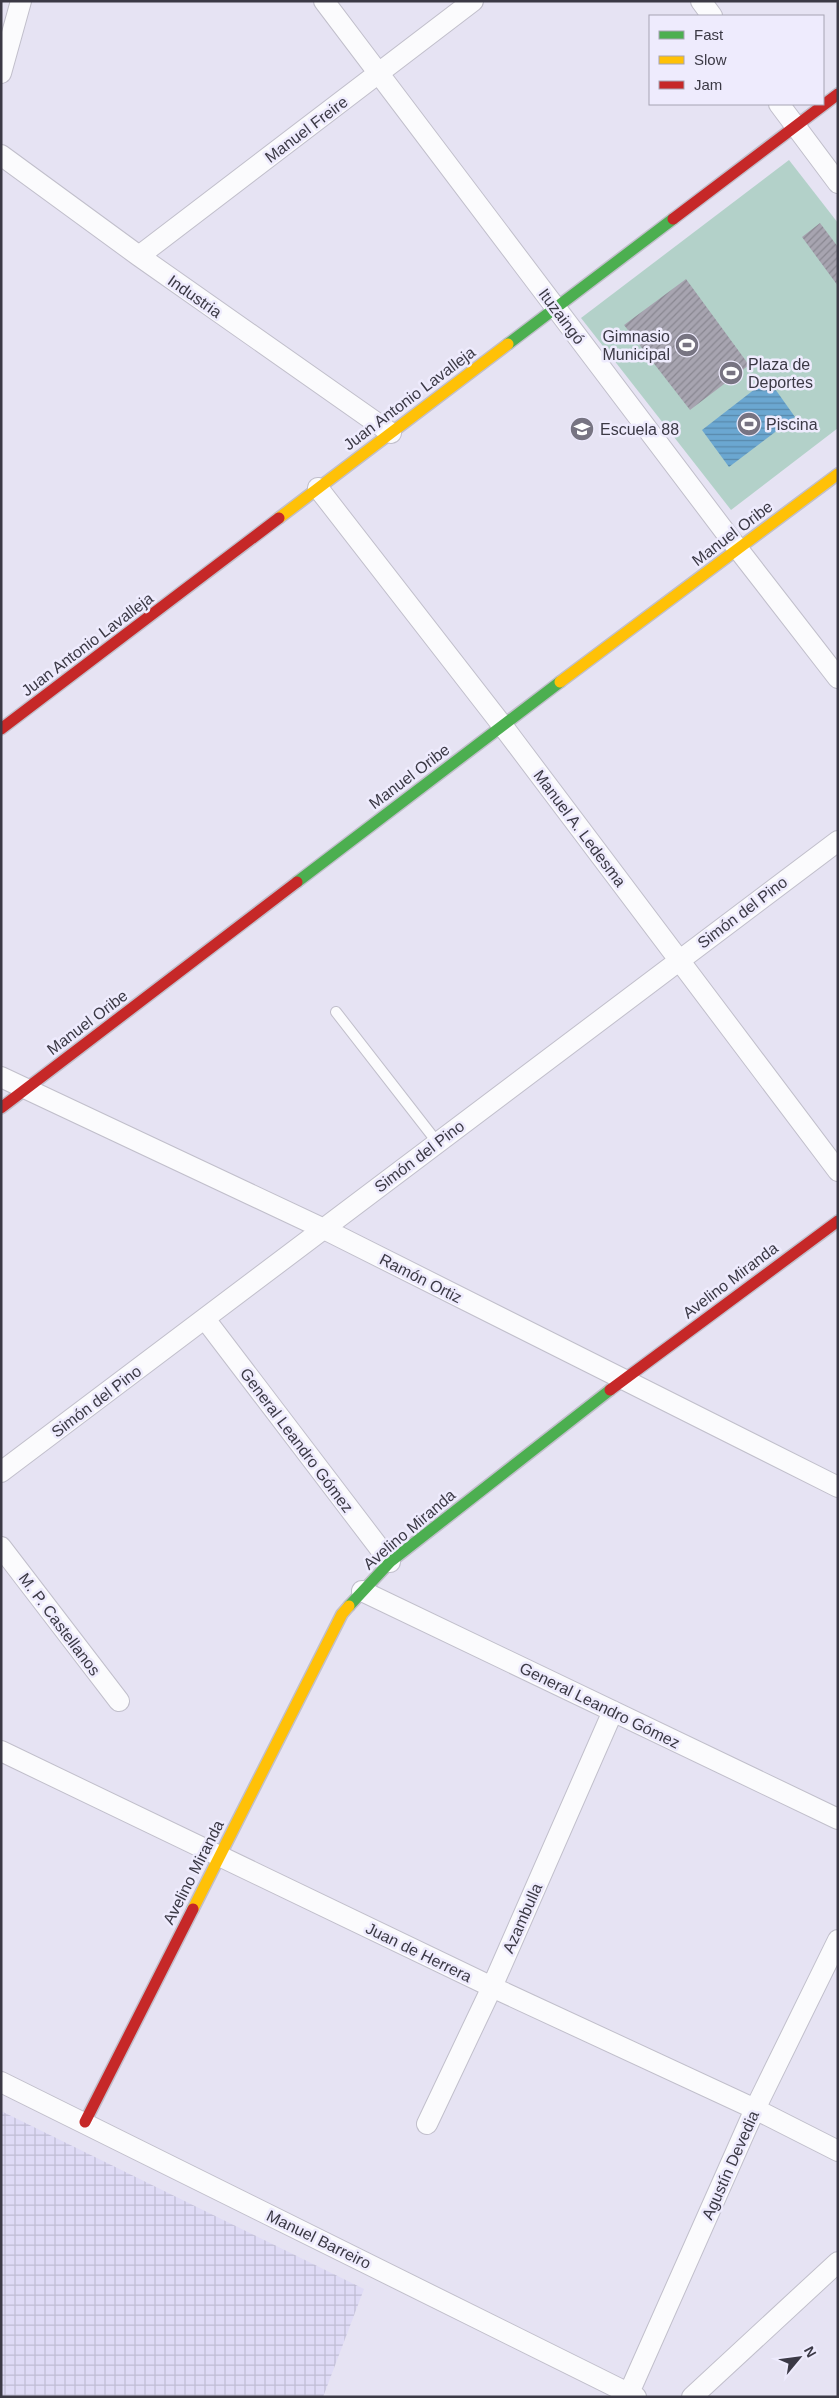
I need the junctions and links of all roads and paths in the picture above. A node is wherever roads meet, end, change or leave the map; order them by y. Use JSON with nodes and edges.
{"nodes":[{"id":1,"x":21,"y":1,"type":"edge"},
{"id":2,"x":324,"y":1,"type":"edge"},
{"id":3,"x":473,"y":1,"type":"edge"},
{"id":4,"x":701,"y":1,"type":"edge"},
{"id":5,"x":711,"y":15,"type":"edge"},
{"id":6,"x":1,"y":73,"type":"edge"},
{"id":7,"x":380,"y":73,"type":"junction"},
{"id":8,"x":838,"y":94,"type":"edge"},
{"id":9,"x":824,"y":104,"type":"edge"},
{"id":10,"x":780,"y":105,"type":"edge"},
{"id":11,"x":823,"y":105,"type":"edge"},
{"id":12,"x":795,"y":126,"type":"junction"},
{"id":13,"x":1,"y":155,"type":"edge"},
{"id":14,"x":838,"y":183,"type":"edge"},
{"id":15,"x":139,"y":256,"type":"junction"},
{"id":16,"x":556,"y":308,"type":"junction"},
{"id":17,"x":391,"y":433,"type":"junction"},
{"id":18,"x":838,"y":474,"type":"edge"},
{"id":19,"x":318,"y":488,"type":"junction"},
{"id":20,"x":738,"y":549,"type":"junction"},
{"id":21,"x":838,"y":678,"type":"edge"},
{"id":22,"x":502,"y":726,"type":"junction"},
{"id":23,"x":1,"y":729,"type":"edge"},
{"id":24,"x":838,"y":841,"type":"edge"},
{"id":25,"x":679,"y":960,"type":"junction"},
{"id":26,"x":336,"y":1012,"type":"dead end"},
{"id":27,"x":1,"y":1077,"type":"edge"},
{"id":28,"x":25,"y":1089,"type":"junction"},
{"id":29,"x":1,"y":1108,"type":"edge"},
{"id":30,"x":438,"y":1142,"type":"junction"},
{"id":31,"x":838,"y":1171,"type":"edge"},
{"id":32,"x":838,"y":1221,"type":"edge"},
{"id":33,"x":324,"y":1229,"type":"junction"},
{"id":34,"x":204,"y":1318,"type":"junction"},
{"id":35,"x":623,"y":1380,"type":"junction"},
{"id":36,"x":1,"y":1472,"type":"edge"},
{"id":37,"x":838,"y":1487,"type":"edge"},
{"id":38,"x":1,"y":1546,"type":"edge"},
{"id":39,"x":390,"y":1562,"type":"junction"},
{"id":40,"x":362,"y":1591,"type":"junction"},
{"id":41,"x":119,"y":1701,"type":"dead end"},
{"id":42,"x":614,"y":1711,"type":"junction"},
{"id":43,"x":1,"y":1751,"type":"edge"},
{"id":44,"x":838,"y":1819,"type":"edge"},
{"id":45,"x":219,"y":1856,"type":"junction"},
{"id":46,"x":838,"y":1940,"type":"edge"},
{"id":47,"x":492,"y":1987,"type":"junction"},
{"id":48,"x":1,"y":2082,"type":"edge"},
{"id":49,"x":755,"y":2109,"type":"junction"},
{"id":50,"x":84,"y":2122,"type":"junction"},
{"id":51,"x":427,"y":2124,"type":"dead end"},
{"id":52,"x":838,"y":2151,"type":"edge"},
{"id":53,"x":838,"y":2262,"type":"edge"},
{"id":54,"x":632,"y":2395,"type":"edge"},
{"id":55,"x":692,"y":2397,"type":"edge"}],
"edges":[{"from":1,"to":6,"type":"street"},
{"from":2,"to":7,"type":"street","name":"Ituzaingó"},
{"from":3,"to":7,"type":"street","name":"Manuel Freire"},
{"from":4,"to":5,"type":"street"},
{"from":7,"to":15,"type":"street","name":"Manuel Freire"},
{"from":7,"to":16,"type":"street","name":"Ituzaingó"},
{"from":8,"to":9,"type":"street","name":"Juan Antonio Lavalleja"},
{"from":10,"to":12,"type":"street"},
{"from":11,"to":12,"type":"street","name":"Juan Antonio Lavalleja"},
{"from":12,"to":14,"type":"street"},
{"from":12,"to":16,"type":"street","name":"Juan Antonio Lavalleja"},
{"from":13,"to":15,"type":"street","name":"Industria"},
{"from":15,"to":17,"type":"street","name":"Industria"},
{"from":16,"to":17,"type":"street","name":"Juan Antonio Lavalleja"},
{"from":16,"to":20,"type":"street","name":"Ituzaingó"},
{"from":17,"to":19,"type":"street","name":"Juan Antonio Lavalleja"},
{"from":18,"to":20,"type":"street","name":"Manuel Oribe"},
{"from":19,"to":22,"type":"street","name":"Manuel A. Ledesma"},
{"from":19,"to":23,"type":"street","name":"Juan Antonio Lavalleja"},
{"from":20,"to":21,"type":"street","name":"Ituzaingó"},
{"from":20,"to":22,"type":"street","name":"Manuel Oribe"},
{"from":22,"to":25,"type":"street","name":"Manuel A. Ledesma"},
{"from":22,"to":28,"type":"street","name":"Manuel Oribe"},
{"from":24,"to":25,"type":"street","name":"Simón del Pino"},
{"from":25,"to":30,"type":"street","name":"Simón del Pino"},
{"from":25,"to":31,"type":"street","name":"Manuel A. Ledesma"},
{"from":26,"to":30,"type":"lane"},
{"from":27,"to":28,"type":"street","name":"Ramón Ortiz"},
{"from":28,"to":29,"type":"street","name":"Manuel Oribe"},
{"from":28,"to":33,"type":"street","name":"Ramón Ortiz"},
{"from":30,"to":33,"type":"street","name":"Simón del Pino"},
{"from":32,"to":35,"type":"street","name":"Avelino Miranda"},
{"from":33,"to":34,"type":"street","name":"Simón del Pino"},
{"from":33,"to":35,"type":"street","name":"Ramón Ortiz"},
{"from":34,"to":36,"type":"street","name":"Simón del Pino"},
{"from":34,"to":39,"type":"street","name":"General Leandro Gómez"},
{"from":35,"to":37,"type":"street","name":"Ramón Ortiz"},
{"from":35,"to":39,"type":"street","name":"Avelino Miranda"},
{"from":38,"to":41,"type":"street","name":"M. P. Castellanos"},
{"from":39,"to":40,"type":"street","name":"Avelino Miranda"},
{"from":40,"to":42,"type":"street","name":"General Leandro Gómez"},
{"from":40,"to":45,"type":"street","name":"Avelino Miranda"},
{"from":42,"to":44,"type":"street","name":"General Leandro Gómez"},
{"from":42,"to":47,"type":"street","name":"Azambulla"},
{"from":43,"to":45,"type":"street","name":"Juan de Herrera"},
{"from":45,"to":47,"type":"street","name":"Juan de Herrera"},
{"from":45,"to":50,"type":"street","name":"Avelino Miranda"},
{"from":46,"to":49,"type":"street","name":"Agustín Devedia"},
{"from":47,"to":49,"type":"street","name":"Juan de Herrera"},
{"from":47,"to":51,"type":"street","name":"Azambulla"},
{"from":48,"to":50,"type":"street","name":"Manuel Barreiro"},
{"from":49,"to":52,"type":"street","name":"Juan de Herrera"},
{"from":49,"to":54,"type":"street","name":"Agustín Devedia"},
{"from":50,"to":54,"type":"street","name":"Manuel Barreiro"},
{"from":53,"to":55,"type":"street"}]}
